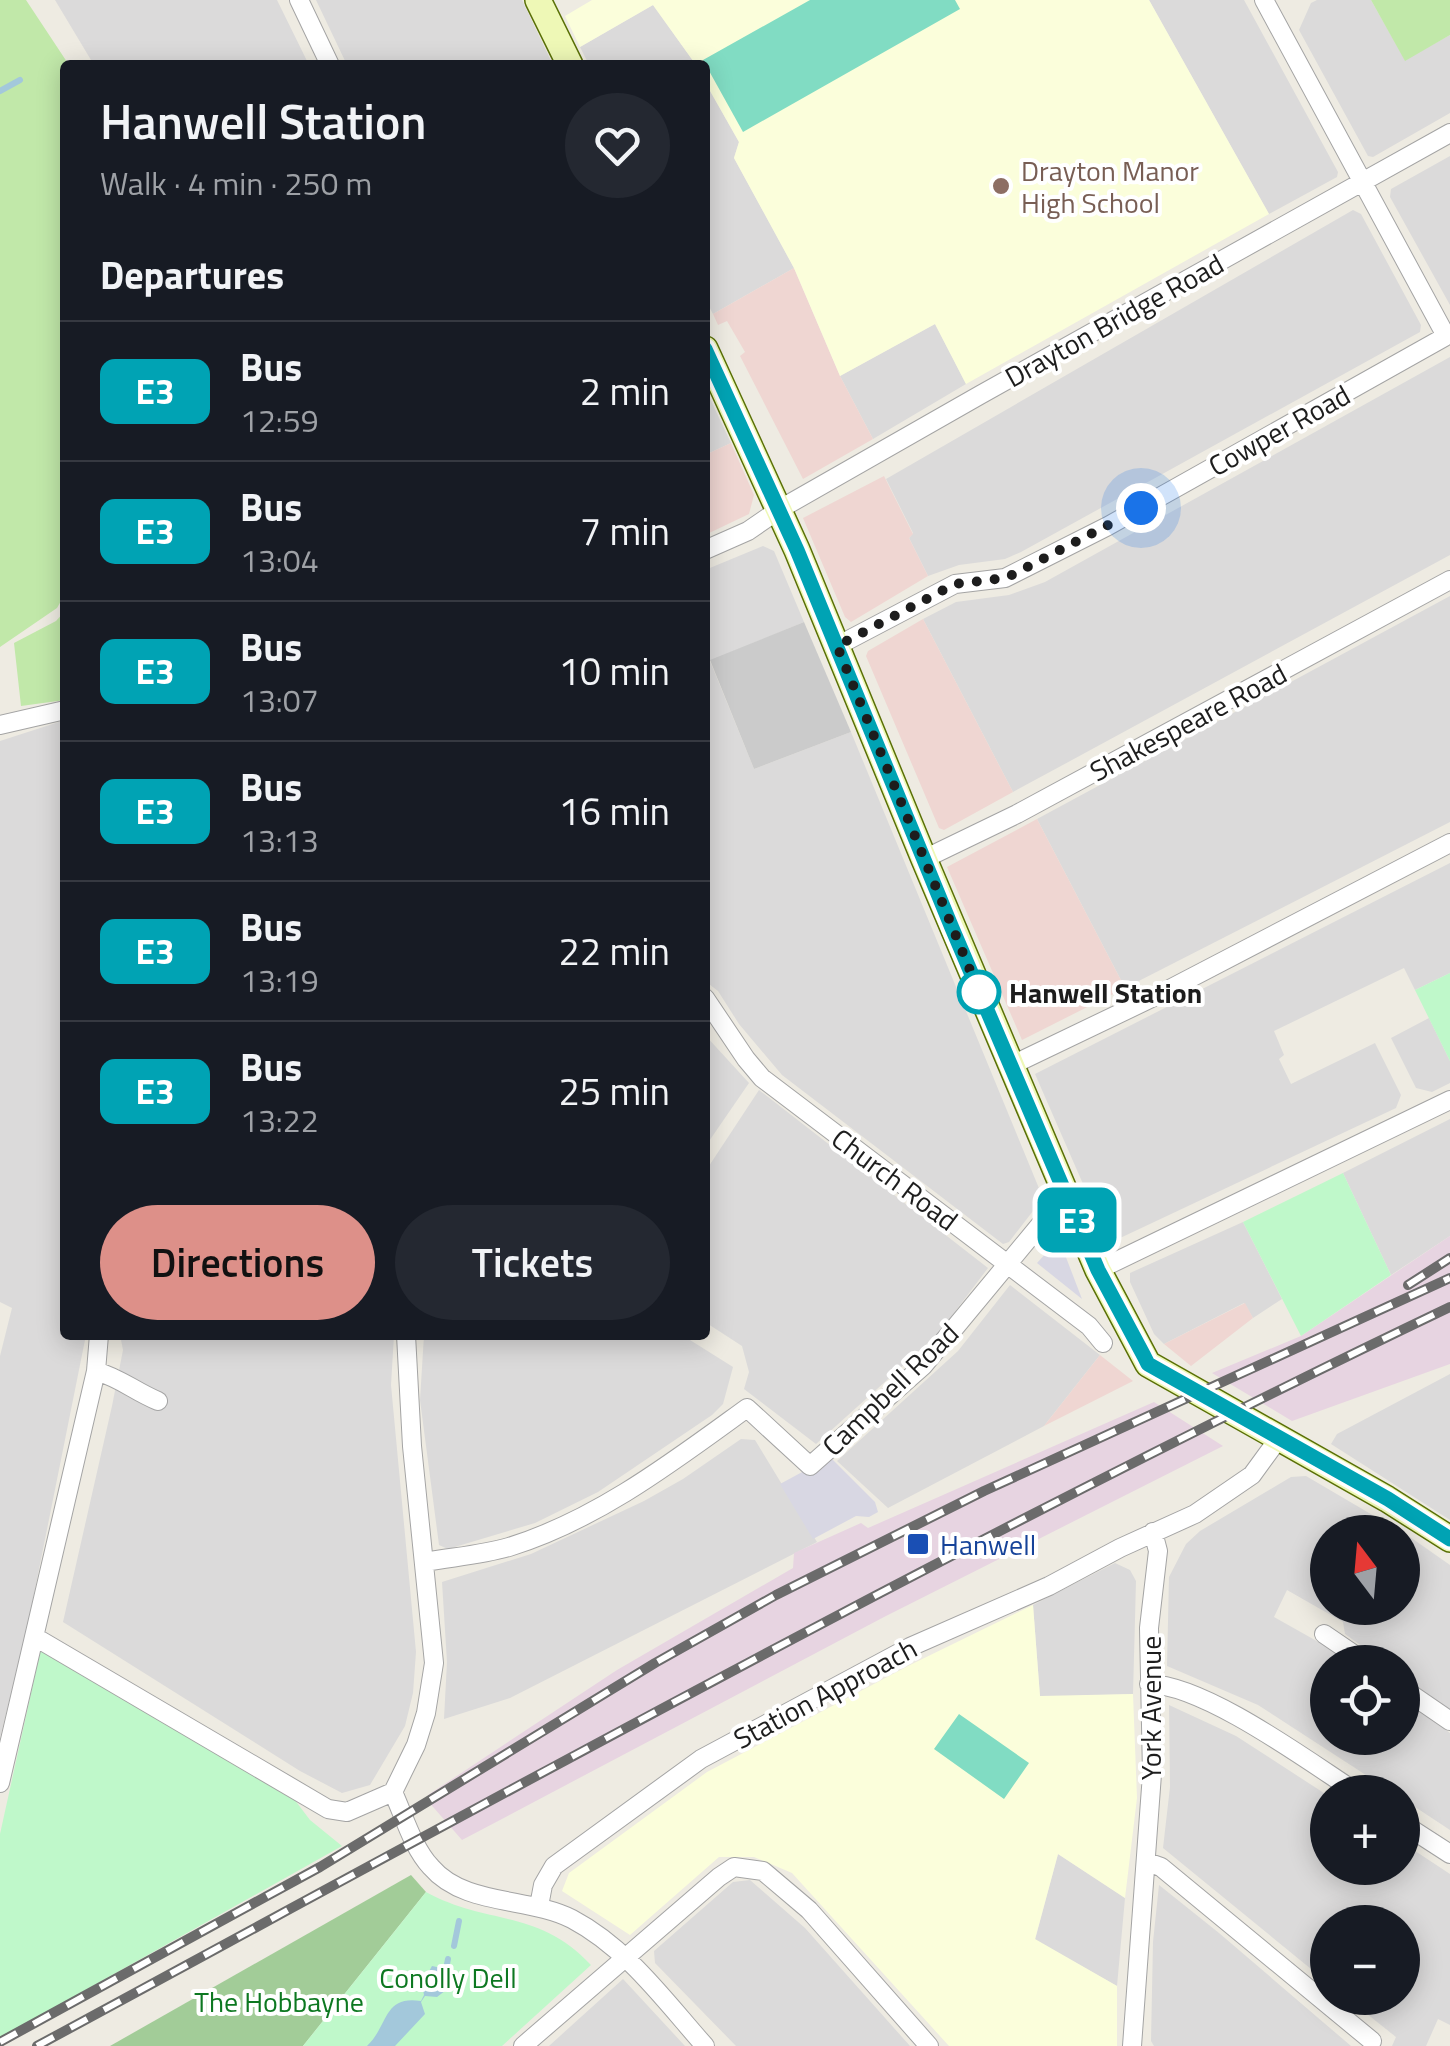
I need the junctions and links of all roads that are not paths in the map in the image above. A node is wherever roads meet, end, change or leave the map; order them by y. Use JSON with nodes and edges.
{"nodes":[{"id":1,"x":299,"y":0,"type":"edge"},
{"id":2,"x":538,"y":0,"type":"edge"},
{"id":3,"x":1264,"y":0,"type":"edge"},
{"id":4,"x":328,"y":60,"type":"edge"},
{"id":5,"x":568,"y":60,"type":"edge"},
{"id":6,"x":1450,"y":133,"type":"edge"},
{"id":7,"x":1364,"y":181,"type":"junction"},
{"id":8,"x":1448,"y":335,"type":"edge"},
{"id":9,"x":710,"y":361,"type":"edge"},
{"id":10,"x":780,"y":509,"type":"junction"},
{"id":11,"x":710,"y":548,"type":"edge"},
{"id":12,"x":1450,"y":580,"type":"edge"},
{"id":13,"x":837,"y":646,"type":"junction"},
{"id":14,"x":60,"y":711,"type":"edge"},
{"id":15,"x":0,"y":725,"type":"edge"},
{"id":16,"x":1450,"y":843,"type":"edge"},
{"id":17,"x":924,"y":859,"type":"junction"},
{"id":18,"x":710,"y":1005,"type":"edge"},
{"id":19,"x":1010,"y":1066,"type":"junction"},
{"id":20,"x":1450,"y":1100,"type":"edge"},
{"id":21,"x":1070,"y":1203,"type":"junction"},
{"id":22,"x":1008,"y":1265,"type":"junction"},
{"id":23,"x":1098,"y":1270,"type":"junction"},
{"id":24,"x":99,"y":1340,"type":"edge"},
{"id":25,"x":406,"y":1340,"type":"edge"},
{"id":26,"x":1104,"y":1344,"type":"dead end"},
{"id":27,"x":96,"y":1371,"type":"junction"},
{"id":28,"x":158,"y":1401,"type":"dead end"},
{"id":29,"x":1279,"y":1438,"type":"junction"},
{"id":30,"x":1153,"y":1532,"type":"junction"},
{"id":31,"x":1450,"y":1539,"type":"edge"},
{"id":32,"x":425,"y":1562,"type":"junction"},
{"id":33,"x":1324,"y":1634,"type":"dead end"},
{"id":34,"x":35,"y":1637,"type":"junction"},
{"id":35,"x":1340,"y":1645,"type":"edge"},
{"id":36,"x":1150,"y":1684,"type":"junction"},
{"id":37,"x":1420,"y":1700,"type":"edge"},
{"id":38,"x":1450,"y":1721,"type":"edge"},
{"id":39,"x":1330,"y":1775,"type":"edge"},
{"id":40,"x":0,"y":1782,"type":"edge"},
{"id":41,"x":394,"y":1792,"type":"junction"},
{"id":42,"x":1420,"y":1835,"type":"edge"},
{"id":43,"x":1450,"y":1854,"type":"edge"},
{"id":44,"x":1147,"y":1862,"type":"junction"},
{"id":45,"x":539,"y":1906,"type":"junction"},
{"id":46,"x":626,"y":1957,"type":"junction"},
{"id":47,"x":1372,"y":2041,"type":"dead end"},
{"id":48,"x":524,"y":2046,"type":"edge"},
{"id":49,"x":705,"y":2046,"type":"edge"},
{"id":50,"x":929,"y":2046,"type":"edge"},
{"id":51,"x":1132,"y":2046,"type":"edge"}],
"edges":[{"from":1,"to":4,"type":"street"},
{"from":2,"to":5,"type":"street"},
{"from":3,"to":7,"type":"street"},
{"from":6,"to":7,"type":"street","name":"Drayton Bridge Road"},
{"from":7,"to":8,"type":"street"},
{"from":7,"to":10,"type":"street","name":"Drayton Bridge Road"},
{"from":8,"to":13,"type":"street","name":"Cowper Road"},
{"from":9,"to":10,"type":"street"},
{"from":10,"to":11,"type":"street","name":"Drayton Bridge Road"},
{"from":10,"to":13,"type":"street"},
{"from":12,"to":17,"type":"street","name":"Shakespeare Road"},
{"from":13,"to":17,"type":"street"},
{"from":14,"to":15,"type":"street"},
{"from":16,"to":19,"type":"street"},
{"from":17,"to":19,"type":"street"},
{"from":18,"to":22,"type":"street","name":"Church Road"},
{"from":19,"to":21,"type":"street"},
{"from":20,"to":23,"type":"street"},
{"from":21,"to":22,"type":"street","name":"Campbell Road"},
{"from":21,"to":23,"type":"street"},
{"from":22,"to":26,"type":"street","name":"Church Road"},
{"from":22,"to":32,"type":"street","name":"Campbell Road"},
{"from":23,"to":29,"type":"street"},
{"from":24,"to":27,"type":"street"},
{"from":25,"to":32,"type":"street"},
{"from":27,"to":28,"type":"street"},
{"from":27,"to":34,"type":"street"},
{"from":29,"to":30,"type":"street"},
{"from":29,"to":31,"type":"street"},
{"from":30,"to":36,"type":"street","name":"York Avenue"},
{"from":30,"to":45,"type":"street","name":"Station Approach"},
{"from":32,"to":41,"type":"street"},
{"from":33,"to":35,"type":"street"},
{"from":34,"to":40,"type":"street"},
{"from":34,"to":41,"type":"street"},
{"from":36,"to":39,"type":"street"},
{"from":36,"to":44,"type":"street","name":"York Avenue"},
{"from":37,"to":38,"type":"street"},
{"from":41,"to":45,"type":"street"},
{"from":42,"to":43,"type":"street"},
{"from":44,"to":47,"type":"street"},
{"from":44,"to":51,"type":"street","name":"York Avenue"},
{"from":45,"to":46,"type":"street"},
{"from":46,"to":48,"type":"street"},
{"from":46,"to":49,"type":"street"},
{"from":46,"to":50,"type":"street"}]}
